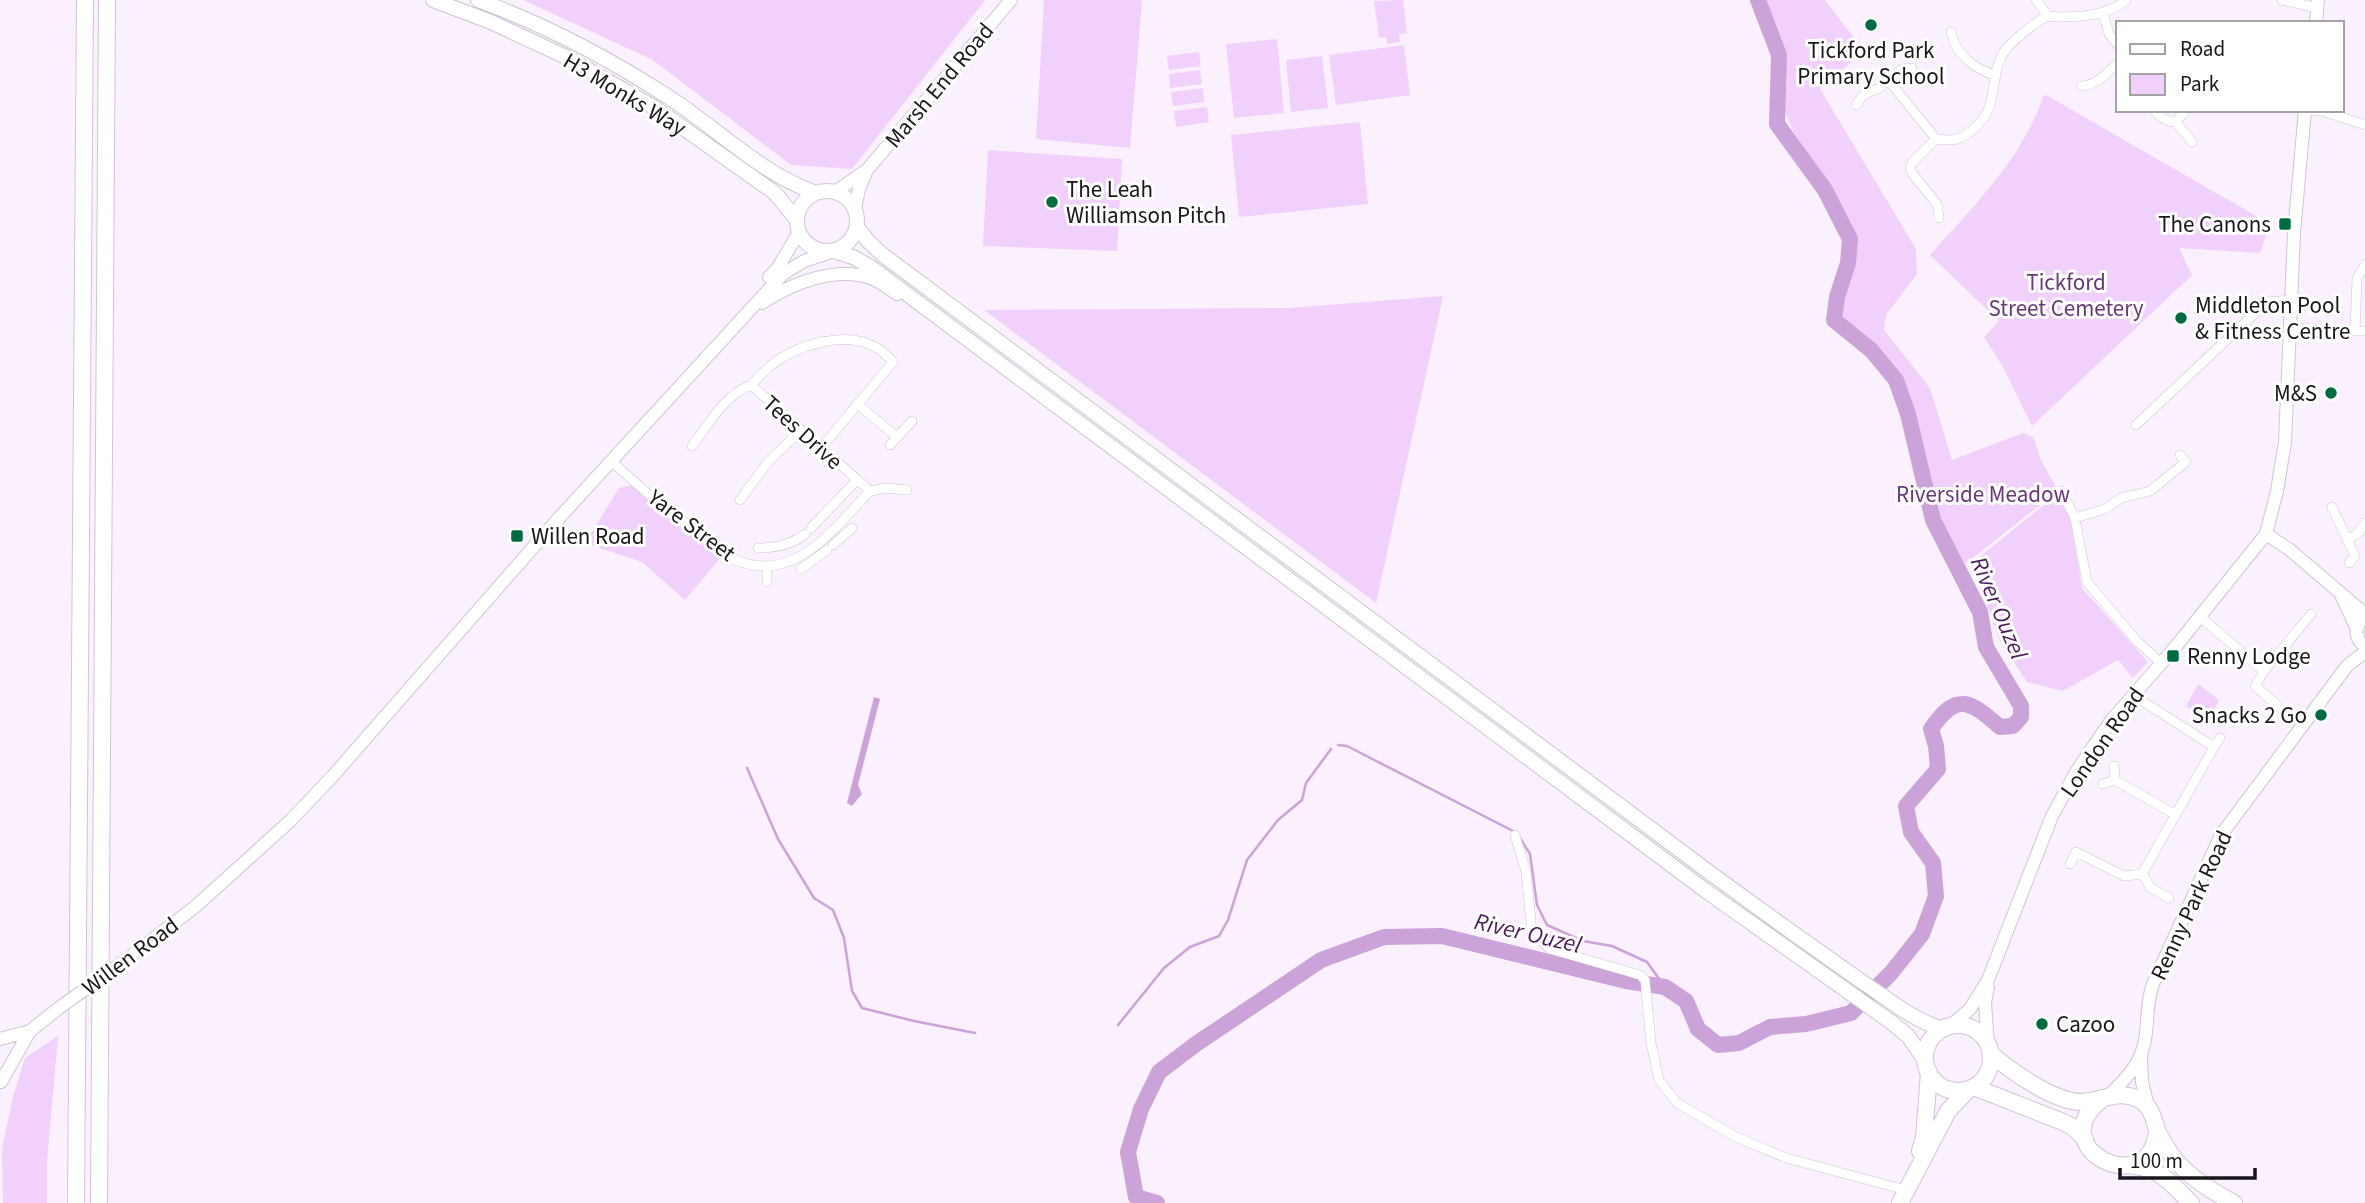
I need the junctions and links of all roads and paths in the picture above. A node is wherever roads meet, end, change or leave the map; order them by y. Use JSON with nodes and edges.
{"nodes":[{"id":1,"x":85,"y":0,"type":"edge"},
{"id":2,"x":107,"y":0,"type":"edge"},
{"id":3,"x":433,"y":0,"type":"edge"},
{"id":4,"x":478,"y":0,"type":"edge"},
{"id":5,"x":1011,"y":0,"type":"edge"},
{"id":6,"x":2036,"y":0,"type":"edge"},
{"id":7,"x":2126,"y":0,"type":"edge"},
{"id":8,"x":2282,"y":0,"type":"edge"},
{"id":9,"x":2318,"y":4,"type":"edge"},
{"id":10,"x":2103,"y":13,"type":"junction"},
{"id":11,"x":2048,"y":16,"type":"junction"},
{"id":12,"x":1951,"y":32,"type":"dead end"},
{"id":13,"x":2116,"y":43,"type":"edge"},
{"id":14,"x":2116,"y":65,"type":"edge"},
{"id":15,"x":1912,"y":68,"type":"dead end"},
{"id":16,"x":1996,"y":76,"type":"junction"},
{"id":17,"x":1889,"y":80,"type":"junction"},
{"id":18,"x":2081,"y":86,"type":"dead end"},
{"id":19,"x":1856,"y":105,"type":"dead end"},
{"id":20,"x":2156,"y":112,"type":"edge"},
{"id":21,"x":2184,"y":112,"type":"edge"},
{"id":22,"x":2308,"y":112,"type":"edge"},
{"id":23,"x":2325,"y":112,"type":"edge"},
{"id":24,"x":2176,"y":122,"type":"junction"},
{"id":25,"x":2365,"y":125,"type":"edge"},
{"id":26,"x":1936,"y":139,"type":"junction"},
{"id":27,"x":2192,"y":142,"type":"dead end"},
{"id":28,"x":867,"y":170,"type":"junction"},
{"id":29,"x":835,"y":192,"type":"junction"},
{"id":30,"x":816,"y":193,"type":"junction"},
{"id":31,"x":855,"y":209,"type":"junction"},
{"id":32,"x":1939,"y":218,"type":"dead end"},
{"id":33,"x":798,"y":226,"type":"junction"},
{"id":34,"x":857,"y":227,"type":"junction"},
{"id":35,"x":834,"y":251,"type":"junction"},
{"id":36,"x":2365,"y":265,"type":"edge"},
{"id":37,"x":2291,"y":300,"type":"junction"},
{"id":38,"x":750,"y":310,"type":"junction"},
{"id":39,"x":937,"y":316,"type":"junction"},
{"id":40,"x":2290,"y":328,"type":"junction"},
{"id":41,"x":2360,"y":330,"type":"edge"},
{"id":42,"x":751,"y":386,"type":"junction"},
{"id":43,"x":857,"y":404,"type":"junction"},
{"id":44,"x":912,"y":421,"type":"dead end"},
{"id":45,"x":2136,"y":425,"type":"dead end"},
{"id":46,"x":800,"y":430,"type":"junction"},
{"id":47,"x":897,"y":437,"type":"junction"},
{"id":48,"x":890,"y":445,"type":"dead end"},
{"id":49,"x":692,"y":446,"type":"dead end"},
{"id":50,"x":821,"y":448,"type":"junction"},
{"id":51,"x":2180,"y":455,"type":"dead end"},
{"id":52,"x":611,"y":461,"type":"junction"},
{"id":53,"x":857,"y":480,"type":"junction"},
{"id":54,"x":907,"y":490,"type":"dead end"},
{"id":55,"x":870,"y":491,"type":"junction"},
{"id":56,"x":2061,"y":491,"type":"dead end"},
{"id":57,"x":740,"y":500,"type":"dead end"},
{"id":58,"x":2332,"y":508,"type":"dead end"},
{"id":59,"x":2075,"y":518,"type":"junction"},
{"id":60,"x":2365,"y":523,"type":"edge"},
{"id":61,"x":852,"y":528,"type":"dead end"},
{"id":62,"x":833,"y":529,"type":"junction"},
{"id":63,"x":808,"y":531,"type":"joint"},
{"id":64,"x":2266,"y":534,"type":"junction"},
{"id":65,"x":842,"y":537,"type":"junction"},
{"id":66,"x":2347,"y":540,"type":"junction"},
{"id":67,"x":779,"y":546,"type":"junction"},
{"id":68,"x":758,"y":548,"type":"dead end"},
{"id":69,"x":812,"y":556,"type":"junction"},
{"id":70,"x":2349,"y":563,"type":"dead end"},
{"id":71,"x":782,"y":564,"type":"junction"},
{"id":72,"x":767,"y":566,"type":"junction"},
{"id":73,"x":801,"y":569,"type":"dead end"},
{"id":74,"x":767,"y":582,"type":"dead end"},
{"id":75,"x":2340,"y":592,"type":"junction"},
{"id":76,"x":2311,"y":614,"type":"dead end"},
{"id":77,"x":2199,"y":616,"type":"junction"},
{"id":78,"x":2365,"y":616,"type":"edge"},
{"id":79,"x":2356,"y":631,"type":"junction"},
{"id":80,"x":2365,"y":646,"type":"edge"},
{"id":81,"x":2365,"y":652,"type":"edge"},
{"id":82,"x":2160,"y":663,"type":"junction"},
{"id":83,"x":2347,"y":666,"type":"junction"},
{"id":84,"x":2264,"y":671,"type":"junction"},
{"id":85,"x":2133,"y":695,"type":"junction"},
{"id":86,"x":2278,"y":706,"type":"dead end"},
{"id":87,"x":2220,"y":738,"type":"dead end"},
{"id":88,"x":2214,"y":747,"type":"junction"},
{"id":89,"x":2114,"y":766,"type":"dead end"},
{"id":90,"x":2115,"y":779,"type":"junction"},
{"id":91,"x":2103,"y":784,"type":"dead end"},
{"id":92,"x":2175,"y":815,"type":"junction"},
{"id":93,"x":290,"y":821,"type":"junction"},
{"id":94,"x":1515,"y":835,"type":"dead end"},
{"id":95,"x":2070,"y":864,"type":"dead end"},
{"id":96,"x":2142,"y":874,"type":"junction"},
{"id":97,"x":2169,"y":898,"type":"dead end"},
{"id":98,"x":1989,"y":980,"type":"junction"},
{"id":99,"x":1947,"y":1028,"type":"junction"},
{"id":100,"x":30,"y":1031,"type":"junction"},
{"id":101,"x":0,"y":1039,"type":"edge"},
{"id":102,"x":1989,"y":1049,"type":"junction"},
{"id":103,"x":2141,"y":1056,"type":"junction"},
{"id":104,"x":0,"y":1067,"type":"edge"},
{"id":105,"x":1927,"y":1067,"type":"junction"},
{"id":106,"x":0,"y":1084,"type":"edge"},
{"id":107,"x":1971,"y":1088,"type":"junction"},
{"id":108,"x":2105,"y":1098,"type":"junction"},
{"id":109,"x":2148,"y":1107,"type":"junction"},
{"id":110,"x":2157,"y":1130,"type":"junction"},
{"id":111,"x":2085,"y":1139,"type":"junction"},
{"id":112,"x":2133,"y":1166,"type":"junction"},
{"id":113,"x":1903,"y":1196,"type":"edge"},
{"id":114,"x":76,"y":1203,"type":"edge"},
{"id":115,"x":99,"y":1203,"type":"edge"},
{"id":116,"x":2191,"y":1203,"type":"edge"},
{"id":117,"x":2234,"y":1203,"type":"edge"}],
"edges":[{"from":1,"to":114,"type":"highway"},
{"from":2,"to":115,"type":"highway"},
{"from":3,"to":33,"type":"main road","name":"H3 Monks Way"},
{"from":4,"to":30,"type":"main road","name":"H3 Monks Way"},
{"from":5,"to":28,"type":"street","name":"Marsh End Road"},
{"from":6,"to":11,"type":"street"},
{"from":7,"to":10,"type":"street"},
{"from":8,"to":9,"type":"street"},
{"from":10,"to":11,"type":"street"},
{"from":10,"to":13,"type":"street"},
{"from":11,"to":16,"type":"street"},
{"from":12,"to":16,"type":"street"},
{"from":14,"to":18,"type":"street"},
{"from":15,"to":17,"type":"street"},
{"from":16,"to":26,"type":"street"},
{"from":17,"to":19,"type":"street"},
{"from":17,"to":26,"type":"street"},
{"from":20,"to":24,"type":"street"},
{"from":21,"to":24,"type":"street"},
{"from":22,"to":37,"type":"street"},
{"from":23,"to":25,"type":"street"},
{"from":24,"to":27,"type":"street"},
{"from":26,"to":32,"type":"street"},
{"from":28,"to":29,"type":"street","name":"Marsh End Road"},
{"from":28,"to":31,"type":"street","name":"Marsh End Road"},
{"from":29,"to":30,"type":"main road"},
{"from":29,"to":31,"type":"main road"},
{"from":30,"to":33,"type":"main road"},
{"from":31,"to":34,"type":"main road"},
{"from":33,"to":35,"type":"main road"},
{"from":33,"to":93,"type":"street","name":"Willen Road"},
{"from":34,"to":35,"type":"main road"},
{"from":34,"to":99,"type":"main road"},
{"from":35,"to":38,"type":"street","name":"Willen Road"},
{"from":35,"to":39,"type":"main road"},
{"from":36,"to":41,"type":"street"},
{"from":37,"to":40,"type":"street"},
{"from":37,"to":45,"type":"street"},
{"from":38,"to":39,"type":"street"},
{"from":38,"to":52,"type":"street","name":"Willen Road"},
{"from":39,"to":105,"type":"main road"},
{"from":40,"to":41,"type":"street"},
{"from":40,"to":64,"type":"street"},
{"from":42,"to":43,"type":"street"},
{"from":42,"to":46,"type":"street","name":"Tees Drive"},
{"from":42,"to":49,"type":"street","name":"Tees Drive"},
{"from":43,"to":47,"type":"street"},
{"from":43,"to":50,"type":"street"},
{"from":44,"to":47,"type":"street"},
{"from":46,"to":50,"type":"street","name":"Tees Drive"},
{"from":46,"to":57,"type":"street"},
{"from":47,"to":48,"type":"street"},
{"from":50,"to":53,"type":"street","name":"Tees Drive"},
{"from":51,"to":59,"type":"street"},
{"from":52,"to":72,"type":"street","name":"Yare Street"},
{"from":52,"to":93,"type":"street","name":"Willen Road"},
{"from":53,"to":55,"type":"street","name":"Tees Drive"},
{"from":53,"to":63,"type":"street","name":"Tees Drive"},
{"from":54,"to":55,"type":"street"},
{"from":55,"to":62,"type":"street","name":"Yare Street"},
{"from":56,"to":59,"type":"street"},
{"from":58,"to":66,"type":"street"},
{"from":59,"to":82,"type":"street"},
{"from":60,"to":66,"type":"street"},
{"from":61,"to":65,"type":"street","name":"Yare Street"},
{"from":62,"to":65,"type":"street"},
{"from":62,"to":69,"type":"street","name":"Yare Street"},
{"from":63,"to":67,"type":"street","name":"Yare Street"},
{"from":64,"to":75,"type":"street"},
{"from":64,"to":77,"type":"street","name":"London Road"},
{"from":65,"to":69,"type":"street","name":"Yare Street"},
{"from":66,"to":70,"type":"street"},
{"from":67,"to":68,"type":"street","name":"Yare Street"},
{"from":67,"to":71,"type":"street"},
{"from":69,"to":71,"type":"street","name":"Yare Street"},
{"from":69,"to":73,"type":"street","name":"Yare Street"},
{"from":71,"to":72,"type":"street","name":"Yare Street"},
{"from":72,"to":74,"type":"street"},
{"from":75,"to":78,"type":"street"},
{"from":75,"to":79,"type":"street"},
{"from":76,"to":84,"type":"street"},
{"from":77,"to":82,"type":"street","name":"London Road"},
{"from":77,"to":84,"type":"street"},
{"from":78,"to":79,"type":"street"},
{"from":79,"to":80,"type":"street"},
{"from":79,"to":83,"type":"street","name":"Renny Park Road"},
{"from":81,"to":83,"type":"street","name":"Renny Park Road"},
{"from":82,"to":85,"type":"street","name":"London Road"},
{"from":83,"to":103,"type":"street","name":"Renny Park Road"},
{"from":84,"to":86,"type":"street"},
{"from":85,"to":88,"type":"street"},
{"from":85,"to":98,"type":"street","name":"London Road"},
{"from":87,"to":88,"type":"street"},
{"from":88,"to":92,"type":"street"},
{"from":89,"to":90,"type":"street"},
{"from":90,"to":91,"type":"street"},
{"from":90,"to":92,"type":"street"},
{"from":92,"to":96,"type":"street"},
{"from":93,"to":100,"type":"street","name":"Willen Road","bridge":true},
{"from":94,"to":113,"type":"street"},
{"from":95,"to":96,"type":"street"},
{"from":96,"to":97,"type":"street"},
{"from":98,"to":99,"type":"street","name":"London Road"},
{"from":98,"to":102,"type":"street","name":"London Road"},
{"from":99,"to":102,"type":"highway"},
{"from":99,"to":105,"type":"highway"},
{"from":100,"to":101,"type":"street","name":"Willen Road"},
{"from":100,"to":106,"type":"street","name":"Willen Road"},
{"from":102,"to":107,"type":"highway"},
{"from":102,"to":108,"type":"highway"},
{"from":103,"to":108,"type":"street","name":"Renny Park Road"},
{"from":103,"to":109,"type":"street","name":"Renny Park Road"},
{"from":104,"to":106,"type":"street"},
{"from":105,"to":107,"type":"highway"},
{"from":105,"to":113,"type":"highway"},
{"from":107,"to":111,"type":"highway"},
{"from":107,"to":113,"type":"highway"},
{"from":108,"to":109,"type":"highway"},
{"from":108,"to":111,"type":"highway"},
{"from":109,"to":110,"type":"highway"},
{"from":110,"to":112,"type":"highway"},
{"from":110,"to":117,"type":"highway"},
{"from":111,"to":112,"type":"highway"},
{"from":112,"to":116,"type":"highway"}]}
